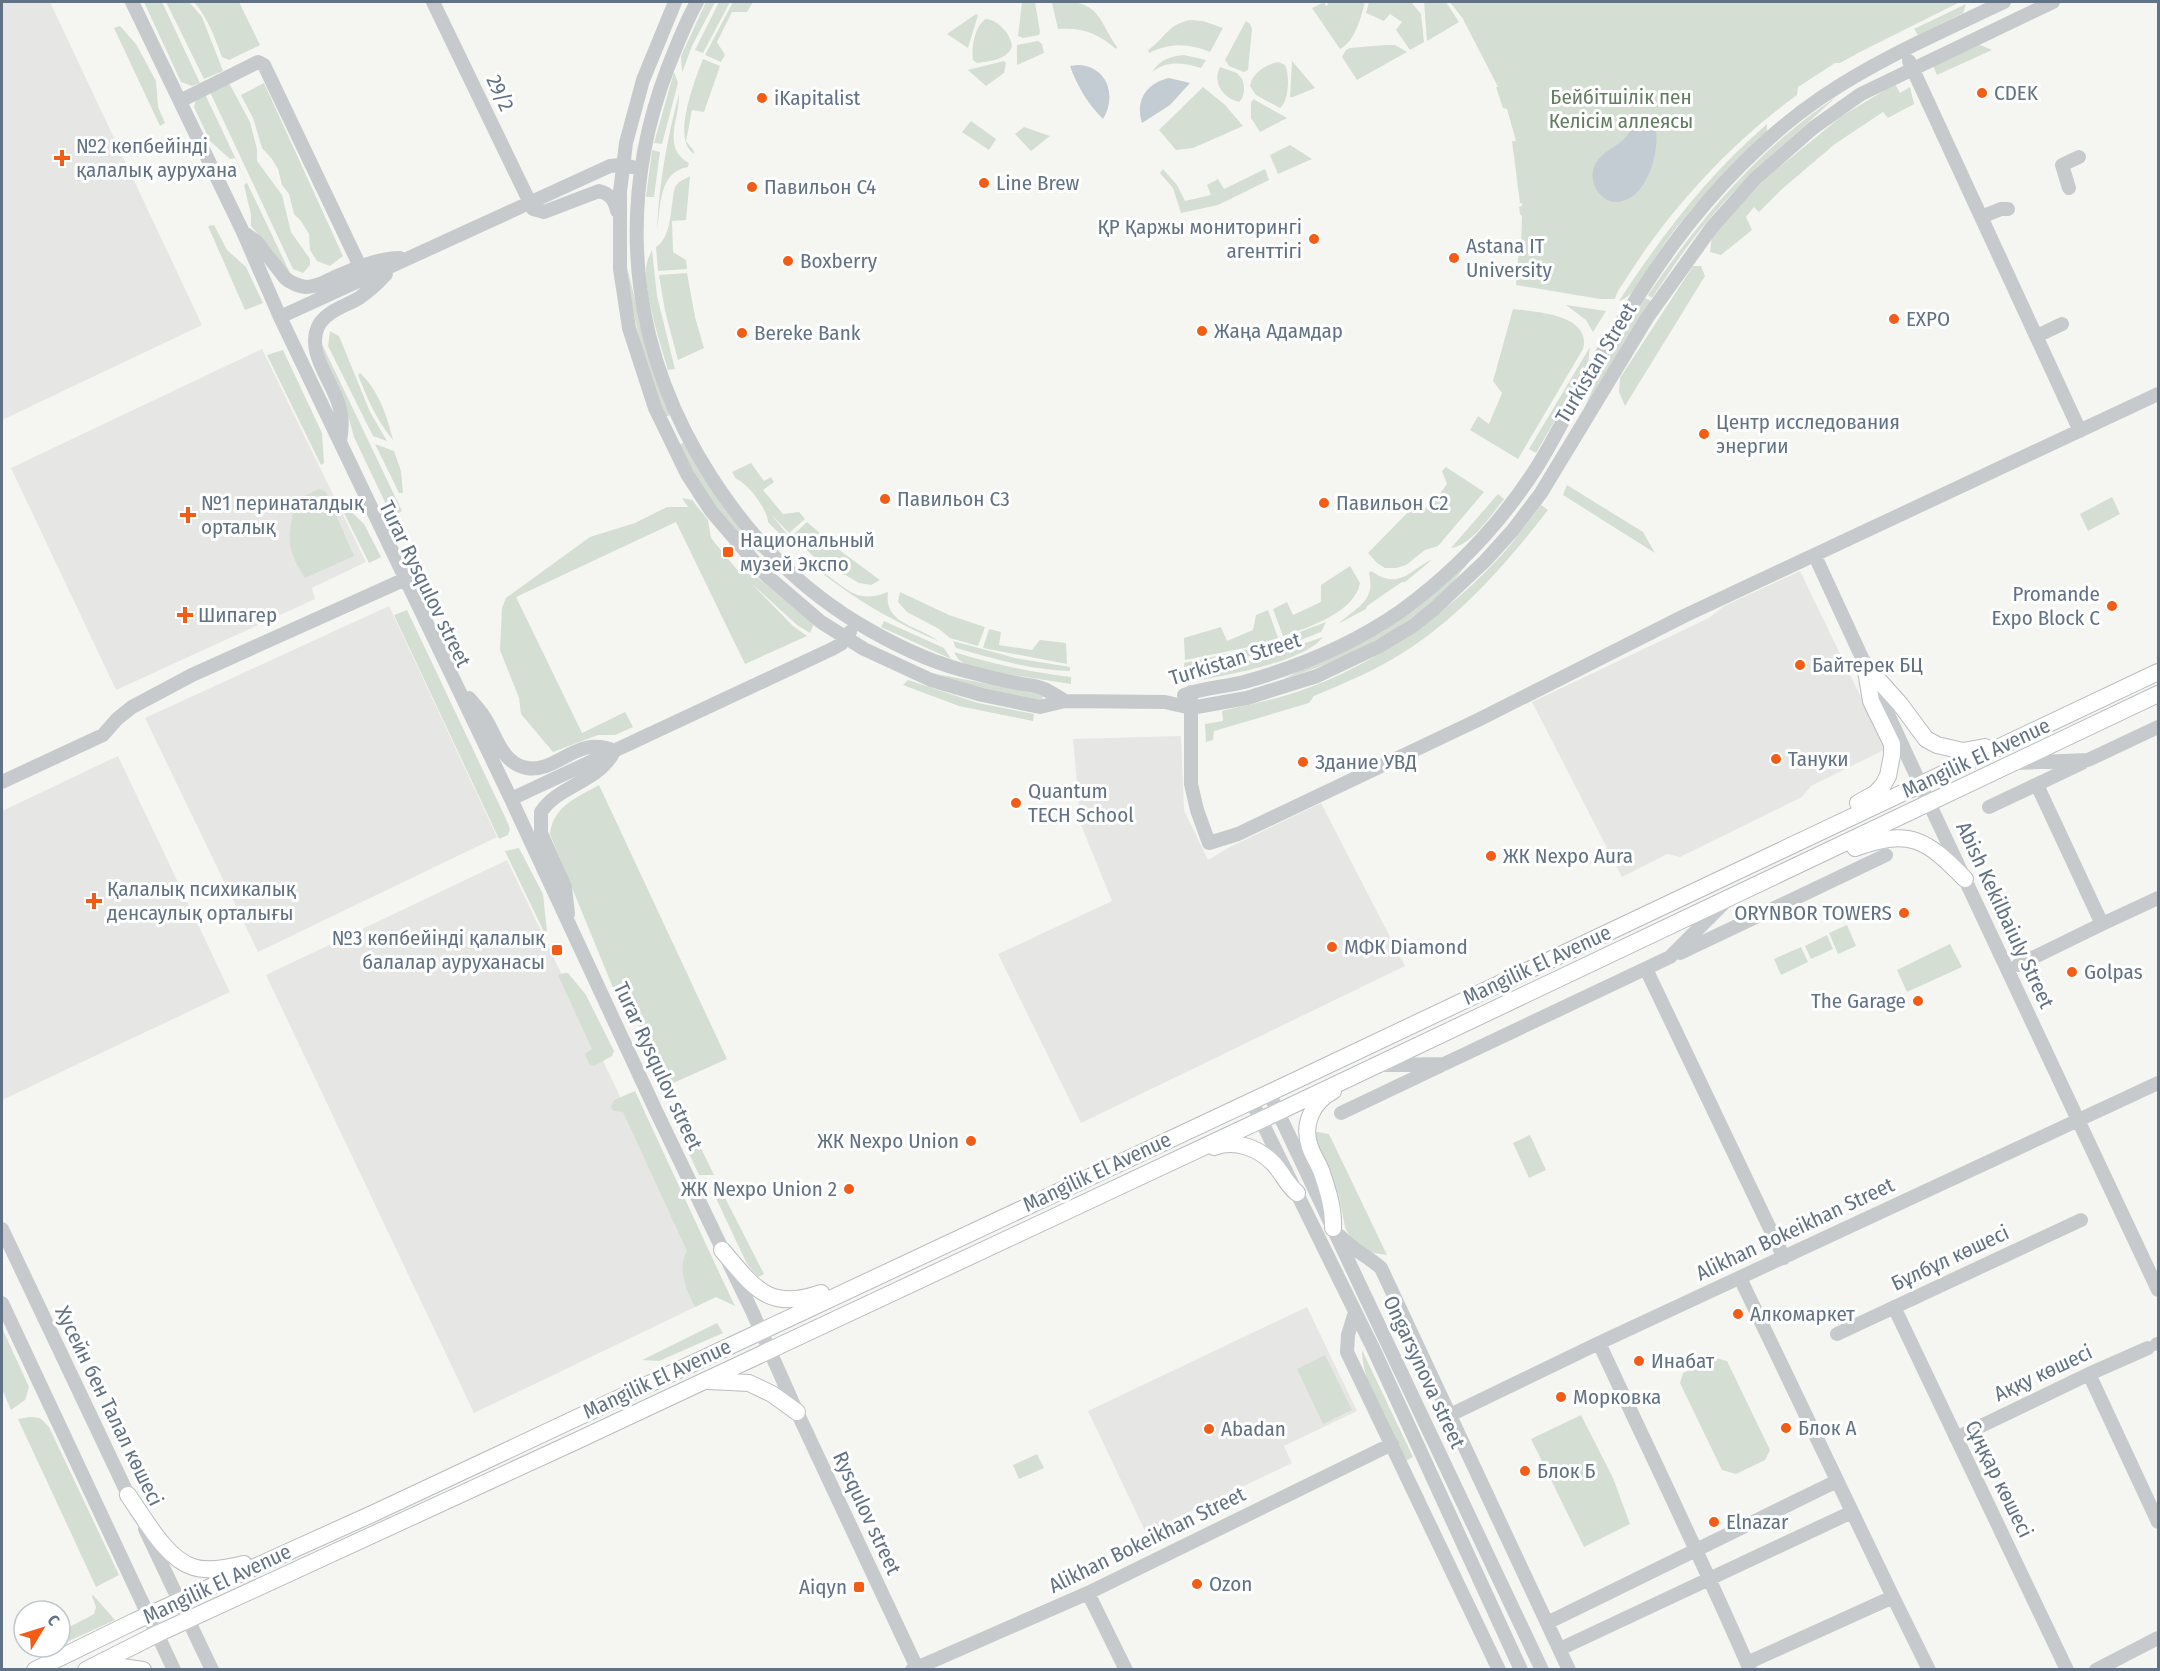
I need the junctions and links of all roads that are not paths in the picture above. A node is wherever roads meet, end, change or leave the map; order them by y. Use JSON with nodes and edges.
{"nodes":[{"id":1,"x":132,"y":2,"type":"edge"},
{"id":2,"x":433,"y":2,"type":"edge"},
{"id":3,"x":675,"y":2,"type":"edge"},
{"id":4,"x":697,"y":2,"type":"edge"},
{"id":5,"x":2004,"y":2,"type":"edge"},
{"id":6,"x":2053,"y":2,"type":"edge"},
{"id":7,"x":1905,"y":50,"type":"junction"},
{"id":8,"x":1912,"y":68,"type":"junction"},
{"id":9,"x":180,"y":101,"type":"junction"},
{"id":10,"x":2079,"y":157,"type":"dead end"},
{"id":11,"x":623,"y":165,"type":"junction"},
{"id":12,"x":641,"y":169,"type":"junction"},
{"id":13,"x":2069,"y":188,"type":"dead end"},
{"id":14,"x":529,"y":203,"type":"junction"},
{"id":15,"x":2008,"y":209,"type":"dead end"},
{"id":16,"x":1981,"y":217,"type":"junction"},
{"id":17,"x":619,"y":218,"type":"junction"},
{"id":18,"x":243,"y":232,"type":"junction"},
{"id":19,"x":402,"y":262,"type":"junction"},
{"id":20,"x":362,"y":273,"type":"junction"},
{"id":21,"x":280,"y":317,"type":"junction"},
{"id":22,"x":2062,"y":324,"type":"dead end"},
{"id":23,"x":2037,"y":336,"type":"junction"},
{"id":24,"x":2158,"y":394,"type":"edge"},
{"id":25,"x":2080,"y":431,"type":"junction"},
{"id":26,"x":340,"y":441,"type":"junction"},
{"id":27,"x":1815,"y":556,"type":"junction"},
{"id":28,"x":401,"y":581,"type":"junction"},
{"id":29,"x":856,"y":622,"type":"junction"},
{"id":30,"x":846,"y":638,"type":"junction"},
{"id":31,"x":1865,"y":665,"type":"junction"},
{"id":32,"x":2158,"y":672,"type":"edge"},
{"id":33,"x":458,"y":689,"type":"junction"},
{"id":34,"x":1191,"y":692,"type":"junction"},
{"id":35,"x":2158,"y":694,"type":"edge"},
{"id":36,"x":1065,"y":701,"type":"junction"},
{"id":37,"x":1165,"y":702,"type":"junction"},
{"id":38,"x":1191,"y":708,"type":"junction"},
{"id":39,"x":2158,"y":727,"type":"edge"},
{"id":40,"x":2008,"y":743,"type":"junction"},
{"id":41,"x":615,"y":751,"type":"junction"},
{"id":42,"x":2088,"y":760,"type":"junction"},
{"id":43,"x":2011,"y":764,"type":"junction"},
{"id":44,"x":2,"y":782,"type":"edge"},
{"id":45,"x":2037,"y":784,"type":"junction"},
{"id":46,"x":1920,"y":785,"type":"junction"},
{"id":47,"x":512,"y":799,"type":"junction"},
{"id":48,"x":1929,"y":803,"type":"junction"},
{"id":49,"x":1989,"y":807,"type":"dead end"},
{"id":50,"x":1834,"y":825,"type":"junction"},
{"id":51,"x":1886,"y":855,"type":"dead end"},
{"id":52,"x":1780,"y":873,"type":"junction"},
{"id":53,"x":1965,"y":879,"type":"junction"},
{"id":54,"x":1731,"y":896,"type":"junction"},
{"id":55,"x":2158,"y":898,"type":"edge"},
{"id":56,"x":2102,"y":924,"type":"junction"},
{"id":57,"x":570,"y":925,"type":"junction"},
{"id":58,"x":1730,"y":929,"type":"junction"},
{"id":59,"x":1670,"y":957,"type":"junction"},
{"id":60,"x":2018,"y":965,"type":"dead end"},
{"id":61,"x":1646,"y":969,"type":"junction"},
{"id":62,"x":1444,"y":1064,"type":"junction"},
{"id":63,"x":1369,"y":1067,"type":"junction"},
{"id":64,"x":2158,"y":1083,"type":"edge"},
{"id":65,"x":1269,"y":1093,"type":"junction"},
{"id":66,"x":1251,"y":1100,"type":"junction"},
{"id":67,"x":1278,"y":1112,"type":"junction"},
{"id":68,"x":1341,"y":1113,"type":"dead end"},
{"id":69,"x":1260,"y":1119,"type":"junction"},
{"id":70,"x":2079,"y":1121,"type":"junction"},
{"id":71,"x":1165,"y":1163,"type":"junction"},
{"id":72,"x":1298,"y":1193,"type":"junction"},
{"id":73,"x":2081,"y":1220,"type":"dead end"},
{"id":74,"x":1333,"y":1228,"type":"junction"},
{"id":75,"x":2,"y":1229,"type":"edge"},
{"id":76,"x":722,"y":1250,"type":"junction"},
{"id":77,"x":1784,"y":1258,"type":"junction"},
{"id":78,"x":901,"y":1264,"type":"junction"},
{"id":79,"x":1740,"y":1278,"type":"junction"},
{"id":80,"x":2158,"y":1290,"type":"edge"},
{"id":81,"x":2,"y":1303,"type":"edge"},
{"id":82,"x":1894,"y":1307,"type":"junction"},
{"id":83,"x":1355,"y":1312,"type":"junction"},
{"id":84,"x":760,"y":1331,"type":"junction"},
{"id":85,"x":1837,"y":1334,"type":"dead end"},
{"id":86,"x":1599,"y":1342,"type":"junction"},
{"id":87,"x":2154,"y":1345,"type":"edge"},
{"id":88,"x":770,"y":1349,"type":"junction"},
{"id":89,"x":2089,"y":1374,"type":"junction"},
{"id":90,"x":704,"y":1381,"type":"junction"},
{"id":91,"x":1392,"y":1391,"type":"junction"},
{"id":92,"x":797,"y":1412,"type":"junction"},
{"id":93,"x":1450,"y":1415,"type":"junction"},
{"id":94,"x":1956,"y":1438,"type":"junction"},
{"id":95,"x":1392,"y":1444,"type":"junction"},
{"id":96,"x":1837,"y":1481,"type":"junction"},
{"id":97,"x":128,"y":1495,"type":"junction"},
{"id":98,"x":1852,"y":1512,"type":"junction"},
{"id":99,"x":2158,"y":1522,"type":"edge"},
{"id":100,"x":1479,"y":1536,"type":"junction"},
{"id":101,"x":1697,"y":1548,"type":"junction"},
{"id":102,"x":285,"y":1552,"type":"junction"},
{"id":103,"x":1710,"y":1579,"type":"junction"},
{"id":104,"x":1088,"y":1593,"type":"junction"},
{"id":105,"x":1893,"y":1597,"type":"junction"},
{"id":106,"x":179,"y":1601,"type":"junction"},
{"id":107,"x":1491,"y":1603,"type":"junction"},
{"id":108,"x":148,"y":1615,"type":"junction"},
{"id":109,"x":189,"y":1620,"type":"junction"},
{"id":110,"x":1547,"y":1623,"type":"junction"},
{"id":111,"x":157,"y":1634,"type":"junction"},
{"id":112,"x":2158,"y":1638,"type":"edge"},
{"id":113,"x":1560,"y":1649,"type":"junction"},
{"id":114,"x":1748,"y":1666,"type":"edge"},
{"id":115,"x":915,"y":1669,"type":"edge"},
{"id":116,"x":35,"y":1670,"type":"edge"},
{"id":117,"x":86,"y":1670,"type":"edge"},
{"id":118,"x":106,"y":1670,"type":"edge"},
{"id":119,"x":143,"y":1670,"type":"edge"},
{"id":120,"x":174,"y":1670,"type":"edge"},
{"id":121,"x":212,"y":1670,"type":"edge"},
{"id":122,"x":1126,"y":1670,"type":"edge"},
{"id":123,"x":1499,"y":1670,"type":"edge"},
{"id":124,"x":1521,"y":1670,"type":"edge"},
{"id":125,"x":1534,"y":1670,"type":"edge"},
{"id":126,"x":1542,"y":1670,"type":"edge"},
{"id":127,"x":1569,"y":1670,"type":"edge"},
{"id":128,"x":1929,"y":1670,"type":"edge"},
{"id":129,"x":2067,"y":1670,"type":"edge"},
{"id":130,"x":2096,"y":1670,"type":"edge"}],
"edges":[{"from":1,"to":9,"type":"street","name":"Turar Rysqulov street"},
{"from":2,"to":14,"type":"street","name":"29/2"},
{"from":3,"to":11,"type":"street","name":"Turkistan Street"},
{"from":4,"to":12,"type":"street","name":"Turkistan Street"},
{"from":5,"to":7,"type":"street","name":"Turkistan Street"},
{"from":6,"to":8,"type":"street","name":"Turkistan Street"},
{"from":7,"to":8,"type":"street"},
{"from":7,"to":34,"type":"street","name":"Turkistan Street"},
{"from":8,"to":16,"type":"street"},
{"from":8,"to":38,"type":"street","name":"Turkistan Street"},
{"from":9,"to":18,"type":"street","name":"Turar Rysqulov street"},
{"from":9,"to":20,"type":"street"},
{"from":10,"to":13,"type":"street"},
{"from":11,"to":12,"type":"street"},
{"from":11,"to":14,"type":"street"},
{"from":11,"to":17,"type":"street","name":"Turkistan Street"},
{"from":12,"to":29,"type":"street","name":"Turkistan Street"},
{"from":14,"to":17,"type":"street"},
{"from":14,"to":19,"type":"street"},
{"from":15,"to":16,"type":"street"},
{"from":16,"to":23,"type":"street"},
{"from":17,"to":30,"type":"street","name":"Turkistan Street"},
{"from":18,"to":20,"type":"street"},
{"from":18,"to":21,"type":"street","name":"Turar Rysqulov street"},
{"from":19,"to":20,"type":"street"},
{"from":19,"to":26,"type":"street"},
{"from":20,"to":21,"type":"street"},
{"from":21,"to":26,"type":"street","name":"Turar Rysqulov street"},
{"from":21,"to":28,"type":"street","name":"Turar Rysqulov street"},
{"from":22,"to":23,"type":"street"},
{"from":23,"to":25,"type":"street"},
{"from":24,"to":25,"type":"street"},
{"from":25,"to":27,"type":"street"},
{"from":26,"to":33,"type":"street","name":"Turar Rysqulov street"},
{"from":27,"to":31,"type":"street","name":"Abish Kekilbaiuly Street"},
{"from":27,"to":38,"type":"street"},
{"from":28,"to":44,"type":"street"},
{"from":28,"to":47,"type":"street","name":"Turar Rysqulov street"},
{"from":29,"to":30,"type":"street"},
{"from":29,"to":36,"type":"street","name":"Turkistan Street"},
{"from":30,"to":36,"type":"street","name":"Turkistan Street"},
{"from":30,"to":41,"type":"street"},
{"from":31,"to":40,"type":"main road"},
{"from":31,"to":46,"type":"street","name":"Abish Kekilbaiuly Street"},
{"from":31,"to":50,"type":"main road"},
{"from":32,"to":40,"type":"main road","name":"Mangilik El Avenue"},
{"from":33,"to":41,"type":"street"},
{"from":33,"to":47,"type":"street","name":"Turar Rysqulov street"},
{"from":34,"to":37,"type":"street","name":"Turkistan Street"},
{"from":34,"to":38,"type":"street"},
{"from":35,"to":43,"type":"main road","name":"Mangilik El Avenue"},
{"from":36,"to":37,"type":"street","name":"Turkistan Street"},
{"from":37,"to":38,"type":"street","name":"Turkistan Street"},
{"from":39,"to":42,"type":"street"},
{"from":40,"to":46,"type":"main road","name":"Mangilik El Avenue"},
{"from":41,"to":47,"type":"street"},
{"from":41,"to":57,"type":"street"},
{"from":42,"to":43,"type":"street"},
{"from":42,"to":45,"type":"street"},
{"from":43,"to":48,"type":"main road","name":"Mangilik El Avenue"},
{"from":45,"to":49,"type":"street"},
{"from":45,"to":56,"type":"street"},
{"from":46,"to":48,"type":"street","name":"Abish Kekilbaiuly Street"},
{"from":46,"to":50,"type":"main road","name":"Mangilik El Avenue"},
{"from":47,"to":57,"type":"street","name":"Turar Rysqulov street"},
{"from":48,"to":52,"type":"main road","name":"Mangilik El Avenue"},
{"from":48,"to":53,"type":"street","name":"Abish Kekilbaiuly Street"},
{"from":50,"to":65,"type":"main road","name":"Mangilik El Avenue"},
{"from":51,"to":58,"type":"street"},
{"from":52,"to":53,"type":"main road"},
{"from":52,"to":54,"type":"main road","name":"Mangilik El Avenue"},
{"from":53,"to":70,"type":"street","name":"Abish Kekilbaiuly Street"},
{"from":54,"to":58,"type":"street"},
{"from":54,"to":59,"type":"street"},
{"from":54,"to":63,"type":"main road","name":"Mangilik El Avenue"},
{"from":55,"to":56,"type":"street"},
{"from":56,"to":60,"type":"street"},
{"from":57,"to":76,"type":"street","name":"Turar Rysqulov street"},
{"from":58,"to":59,"type":"street"},
{"from":59,"to":61,"type":"street"},
{"from":61,"to":62,"type":"street"},
{"from":61,"to":77,"type":"street"},
{"from":62,"to":63,"type":"street"},
{"from":62,"to":68,"type":"street"},
{"from":63,"to":67,"type":"main road","name":"Mangilik El Avenue"},
{"from":63,"to":74,"type":"main road"},
{"from":64,"to":70,"type":"street","name":"Alikhan Bokeikhan Street"},
{"from":65,"to":66,"type":"main road","name":"Mangilik El Avenue"},
{"from":65,"to":67,"type":"street","name":"Ongarsynova street"},
{"from":66,"to":69,"type":"street","name":"Ongarsynova street"},
{"from":66,"to":78,"type":"main road","name":"Mangilik El Avenue"},
{"from":67,"to":69,"type":"main road","name":"Mangilik El Avenue"},
{"from":67,"to":74,"type":"street","name":"Ongarsynova street"},
{"from":69,"to":71,"type":"main road","name":"Mangilik El Avenue"},
{"from":69,"to":72,"type":"street","name":"Ongarsynova street"},
{"from":70,"to":77,"type":"street","name":"Alikhan Bokeikhan Street"},
{"from":70,"to":80,"type":"street","name":"Abish Kekilbaiuly Street"},
{"from":71,"to":72,"type":"main road"},
{"from":71,"to":88,"type":"main road","name":"Mangilik El Avenue"},
{"from":72,"to":83,"type":"street","name":"Ongarsynova street"},
{"from":73,"to":82,"type":"street","name":"Бұлбұл көшесі"},
{"from":74,"to":93,"type":"street"},
{"from":74,"to":100,"type":"street","name":"Ongarsynova street"},
{"from":75,"to":97,"type":"street","name":"Хусейн бен Талал көшесі"},
{"from":76,"to":78,"type":"main road"},
{"from":76,"to":84,"type":"street","name":"Turar Rysqulov street"},
{"from":77,"to":79,"type":"street","name":"Alikhan Bokeikhan Street"},
{"from":78,"to":84,"type":"main road","name":"Mangilik El Avenue"},
{"from":79,"to":86,"type":"street","name":"Alikhan Bokeikhan Street"},
{"from":79,"to":96,"type":"street"},
{"from":81,"to":108,"type":"street"},
{"from":82,"to":85,"type":"street","name":"Бұлбұл көшесі"},
{"from":82,"to":94,"type":"street","name":"Сұңқар көшесі"},
{"from":83,"to":91,"type":"street","name":"Ongarsynova street"},
{"from":83,"to":95,"type":"street"},
{"from":84,"to":88,"type":"street","name":"Turar Rysqulov street"},
{"from":84,"to":102,"type":"main road","name":"Mangilik El Avenue"},
{"from":86,"to":93,"type":"street","name":"Alikhan Bokeikhan Street"},
{"from":86,"to":101,"type":"street"},
{"from":87,"to":89,"type":"street","name":"Аққу көшесі"},
{"from":88,"to":90,"type":"main road","name":"Mangilik El Avenue"},
{"from":88,"to":92,"type":"street","name":"Rysqulov street"},
{"from":89,"to":94,"type":"street","name":"Аққу көшесі"},
{"from":89,"to":99,"type":"street"},
{"from":90,"to":92,"type":"main road"},
{"from":90,"to":109,"type":"main road","name":"Mangilik El Avenue"},
{"from":91,"to":100,"type":"street"},
{"from":91,"to":107,"type":"street","name":"Ongarsynova street"},
{"from":92,"to":115,"type":"street","name":"Rysqulov street"},
{"from":93,"to":110,"type":"street"},
{"from":94,"to":129,"type":"street","name":"Сұңқар көшесі"},
{"from":95,"to":104,"type":"street","name":"Alikhan Bokeikhan Street"},
{"from":95,"to":123,"type":"street"},
{"from":96,"to":98,"type":"street"},
{"from":96,"to":101,"type":"street"},
{"from":97,"to":102,"type":"main road"},
{"from":97,"to":106,"type":"street","name":"Хусейн бен Талал көшесі"},
{"from":98,"to":103,"type":"street"},
{"from":98,"to":105,"type":"street"},
{"from":100,"to":126,"type":"street","name":"Ongarsynova street"},
{"from":101,"to":103,"type":"street"},
{"from":101,"to":110,"type":"street"},
{"from":102,"to":106,"type":"main road","name":"Mangilik El Avenue"},
{"from":103,"to":113,"type":"street"},
{"from":103,"to":114,"type":"street"},
{"from":104,"to":115,"type":"street","name":"Alikhan Bokeikhan Street"},
{"from":104,"to":122,"type":"street"},
{"from":105,"to":114,"type":"street"},
{"from":105,"to":128,"type":"street"},
{"from":106,"to":108,"type":"main road","name":"Mangilik El Avenue"},
{"from":106,"to":109,"type":"street","name":"Хусейн бен Талал көшесі"},
{"from":107,"to":124,"type":"street","name":"Ongarsynova street"},
{"from":107,"to":125,"type":"street"},
{"from":108,"to":111,"type":"street"},
{"from":108,"to":116,"type":"main road","name":"Mangilik El Avenue"},
{"from":109,"to":111,"type":"main road","name":"Mangilik El Avenue"},
{"from":109,"to":121,"type":"street"},
{"from":110,"to":113,"type":"street"},
{"from":111,"to":117,"type":"main road","name":"Mangilik El Avenue"},
{"from":111,"to":120,"type":"street"},
{"from":112,"to":130,"type":"street"},
{"from":113,"to":127,"type":"street"},
{"from":118,"to":119,"type":"main road"}]}
